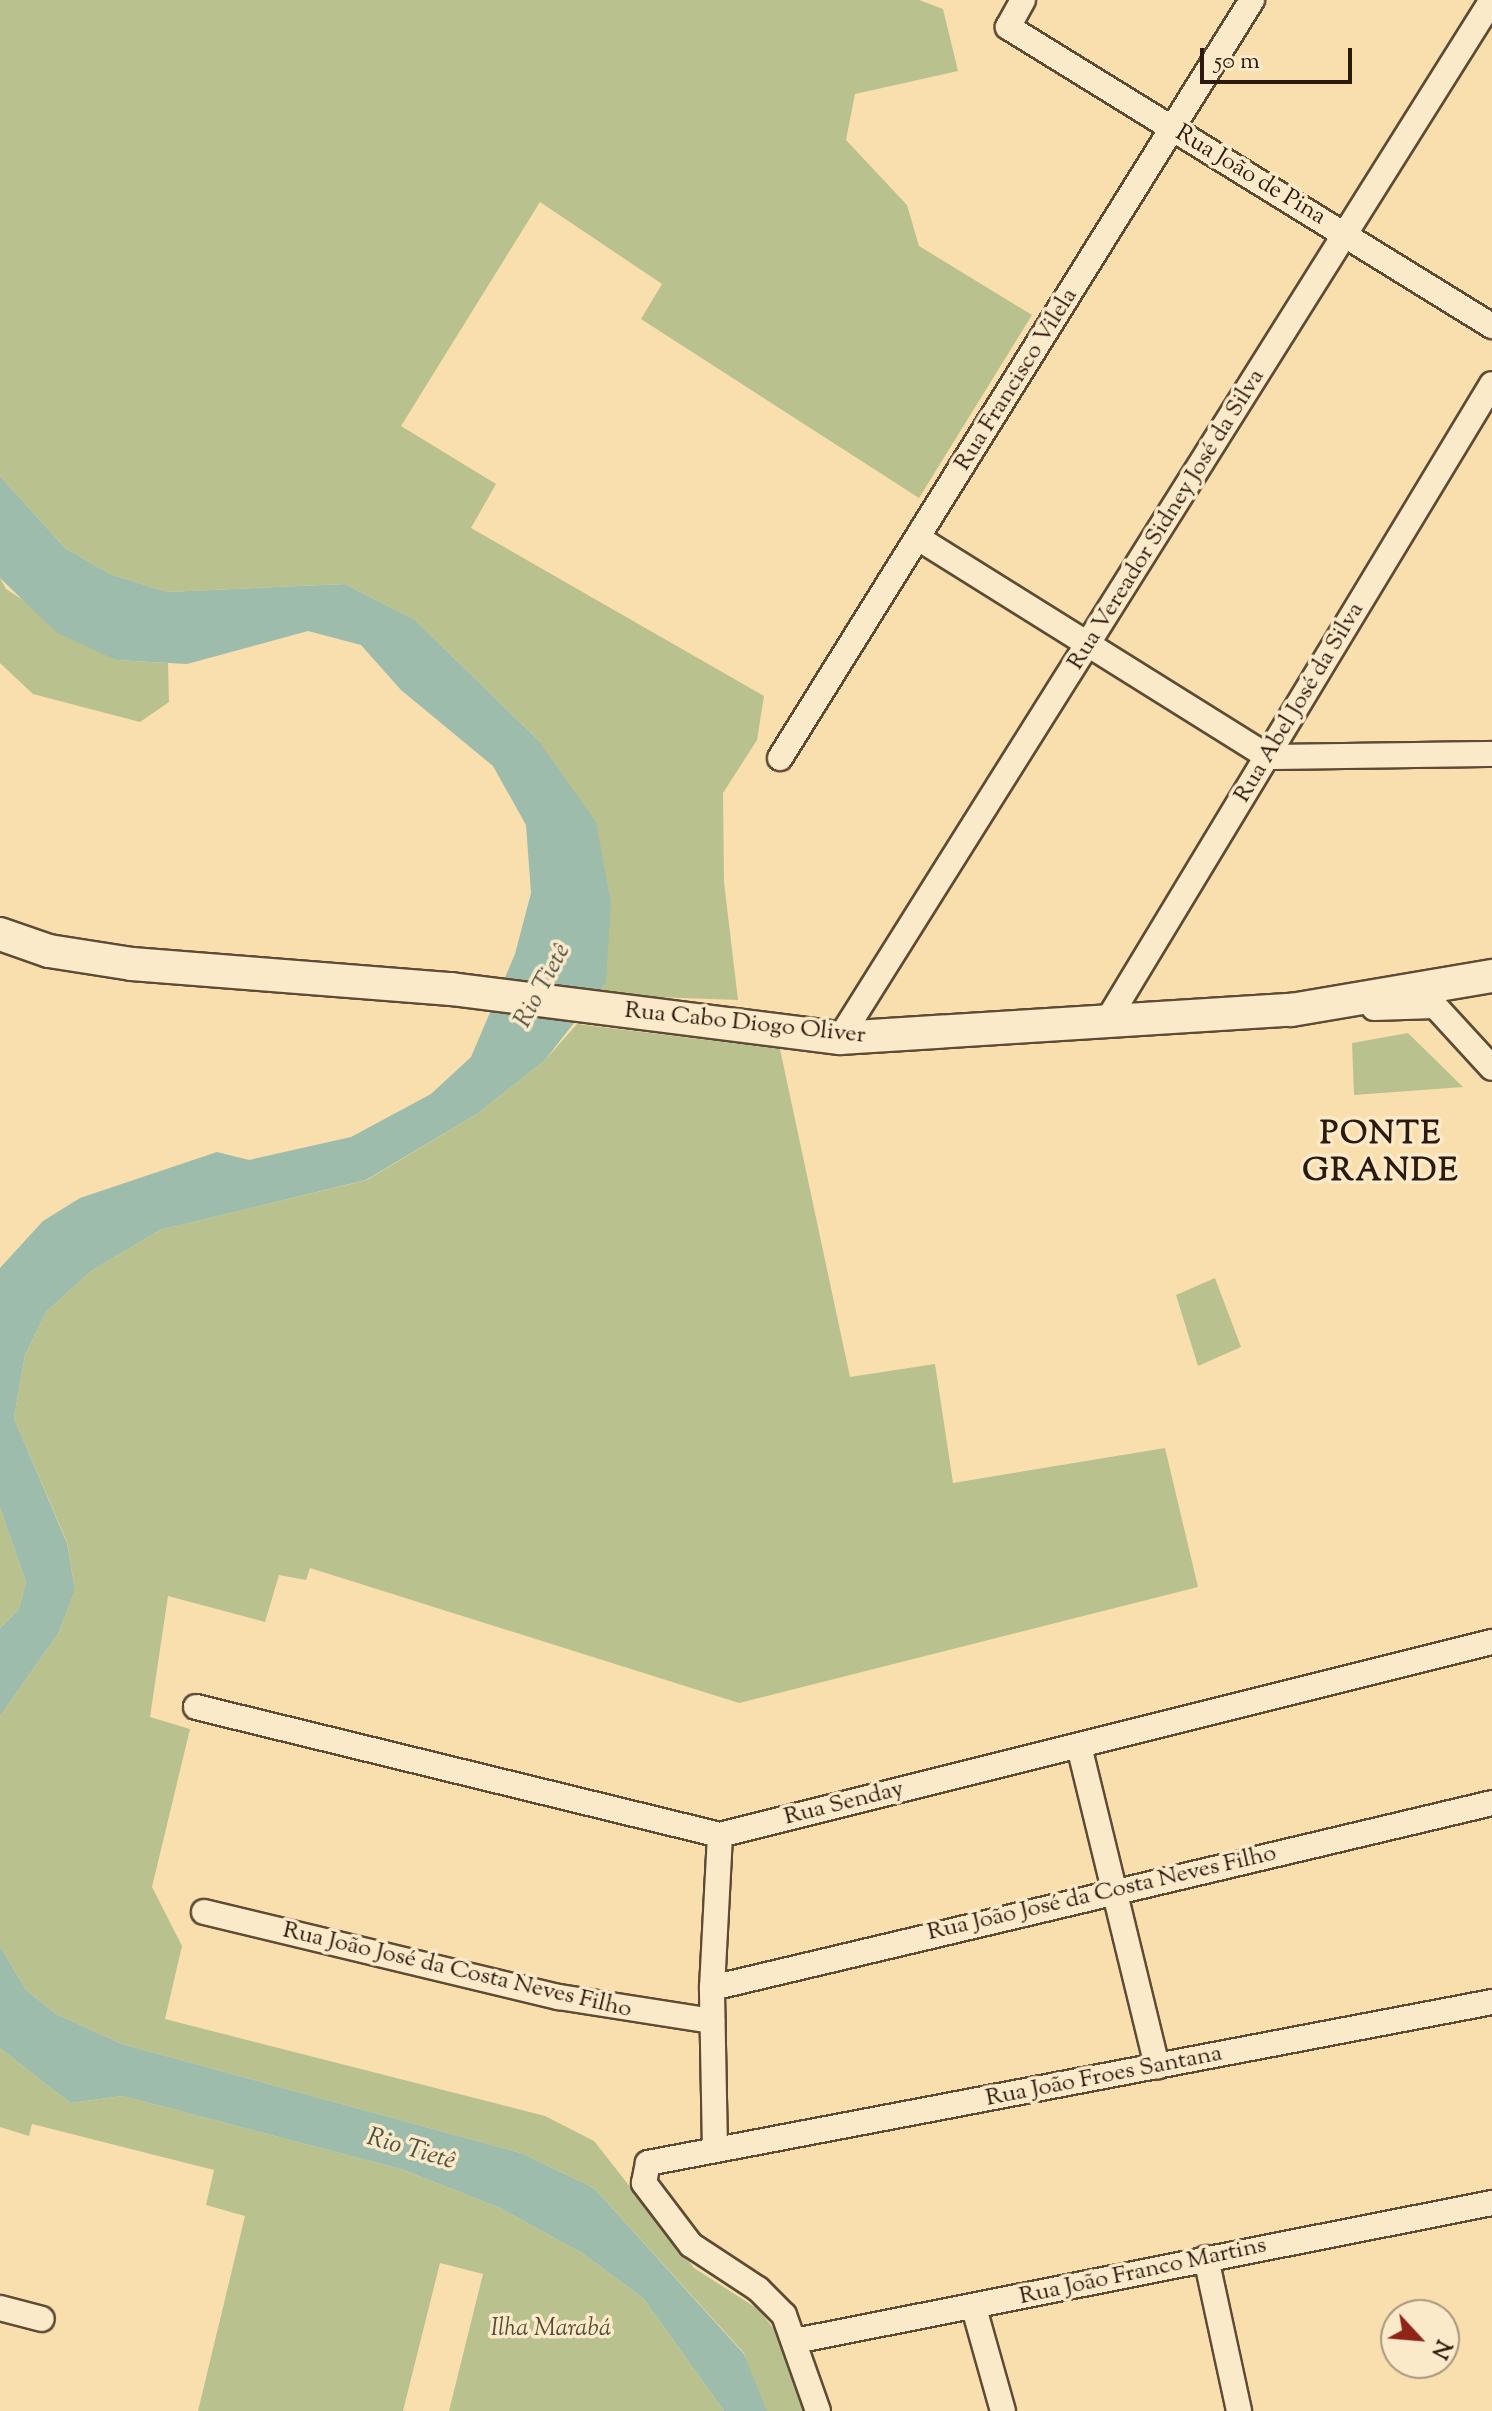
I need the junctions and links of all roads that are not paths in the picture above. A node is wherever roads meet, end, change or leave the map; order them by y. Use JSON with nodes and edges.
{"nodes":[{"id":1,"x":1023,"y":0,"type":"edge"},
{"id":2,"x":1252,"y":0,"type":"edge"},
{"id":3,"x":1492,"y":0,"type":"edge"},
{"id":4,"x":1173,"y":129,"type":"junction"},
{"id":5,"x":1346,"y":234,"type":"junction"},
{"id":6,"x":1492,"y":326,"type":"edge"},
{"id":7,"x":1492,"y":384,"type":"edge"},
{"id":8,"x":918,"y":538,"type":"junction"},
{"id":9,"x":1088,"y":647,"type":"junction"},
{"id":10,"x":1492,"y":754,"type":"edge"},
{"id":11,"x":1268,"y":757,"type":"junction"},
{"id":12,"x":780,"y":758,"type":"dead end"},
{"id":13,"x":0,"y":934,"type":"edge"},
{"id":14,"x":1492,"y":976,"type":"edge"},
{"id":15,"x":1433,"y":998,"type":"junction"},
{"id":16,"x":1107,"y":1021,"type":"junction"},
{"id":17,"x":840,"y":1038,"type":"junction"},
{"id":18,"x":1492,"y":1068,"type":"edge"},
{"id":19,"x":1492,"y":1642,"type":"edge"},
{"id":20,"x":196,"y":1707,"type":"dead end"},
{"id":21,"x":1079,"y":1746,"type":"junction"},
{"id":22,"x":1492,"y":1803,"type":"edge"},
{"id":23,"x":720,"y":1835,"type":"junction"},
{"id":24,"x":1115,"y":1890,"type":"junction"},
{"id":25,"x":204,"y":1912,"type":"dead end"},
{"id":26,"x":712,"y":1988,"type":"junction"},
{"id":27,"x":1492,"y":2002,"type":"edge"},
{"id":28,"x":712,"y":2021,"type":"junction"},
{"id":29,"x":1157,"y":2067,"type":"junction"},
{"id":30,"x":715,"y":2149,"type":"junction"},
{"id":31,"x":1492,"y":2203,"type":"edge"},
{"id":32,"x":1206,"y":2258,"type":"junction"},
{"id":33,"x":0,"y":2308,"type":"edge"},
{"id":34,"x":974,"y":2308,"type":"junction"},
{"id":35,"x":42,"y":2319,"type":"dead end"},
{"id":36,"x":795,"y":2341,"type":"junction"},
{"id":37,"x":818,"y":2411,"type":"edge"},
{"id":38,"x":1003,"y":2411,"type":"edge"},
{"id":39,"x":1239,"y":2411,"type":"edge"}],
"edges":[{"from":1,"to":4,"type":"street","name":"Rua João de Pina"},
{"from":2,"to":4,"type":"street","name":"Rua Francisco Vilela"},
{"from":3,"to":5,"type":"street","name":"Rua Vereador Sidney José da Silva"},
{"from":4,"to":5,"type":"street","name":"Rua João de Pina"},
{"from":4,"to":8,"type":"street","name":"Rua Francisco Vilela"},
{"from":5,"to":6,"type":"street","name":"Rua João de Pina"},
{"from":5,"to":9,"type":"street","name":"Rua Vereador Sidney José da Silva"},
{"from":7,"to":11,"type":"street","name":"Rua Abel José da Silva"},
{"from":8,"to":9,"type":"street"},
{"from":8,"to":12,"type":"street","name":"Rua Francisco Vilela"},
{"from":9,"to":11,"type":"street"},
{"from":9,"to":17,"type":"street","name":"Rua Vereador Sidney José da Silva"},
{"from":10,"to":11,"type":"street"},
{"from":11,"to":16,"type":"street","name":"Rua Abel José da Silva"},
{"from":13,"to":17,"type":"main road","name":"Rua Cabo Diogo Oliver"},
{"from":14,"to":15,"type":"main road","name":"Rua Cabo Diogo Oliver"},
{"from":15,"to":16,"type":"main road","name":"Rua Cabo Diogo Oliver"},
{"from":15,"to":18,"type":"street"},
{"from":16,"to":17,"type":"main road","name":"Rua Cabo Diogo Oliver"},
{"from":19,"to":21,"type":"street","name":"Rua Senday"},
{"from":20,"to":23,"type":"street","name":"Rua Senday"},
{"from":21,"to":23,"type":"street","name":"Rua Senday"},
{"from":21,"to":24,"type":"street"},
{"from":22,"to":24,"type":"street","name":"Rua João José da Costa Neves Filho"},
{"from":23,"to":26,"type":"street"},
{"from":24,"to":26,"type":"street","name":"Rua João José da Costa Neves Filho"},
{"from":24,"to":29,"type":"street"},
{"from":25,"to":28,"type":"street","name":"Rua João José da Costa Neves Filho"},
{"from":26,"to":28,"type":"street"},
{"from":27,"to":29,"type":"street","name":"Rua João Froes Santana"},
{"from":28,"to":30,"type":"street"},
{"from":29,"to":30,"type":"street","name":"Rua João Froes Santana"},
{"from":30,"to":36,"type":"street","name":"Rua João Froes Santana"},
{"from":31,"to":32,"type":"street","name":"Rua João Franco Martins"},
{"from":32,"to":34,"type":"street","name":"Rua João Franco Martins"},
{"from":32,"to":39,"type":"street"},
{"from":33,"to":35,"type":"street"},
{"from":34,"to":36,"type":"street","name":"Rua João Franco Martins"},
{"from":34,"to":38,"type":"street"},
{"from":36,"to":37,"type":"street"}]}
